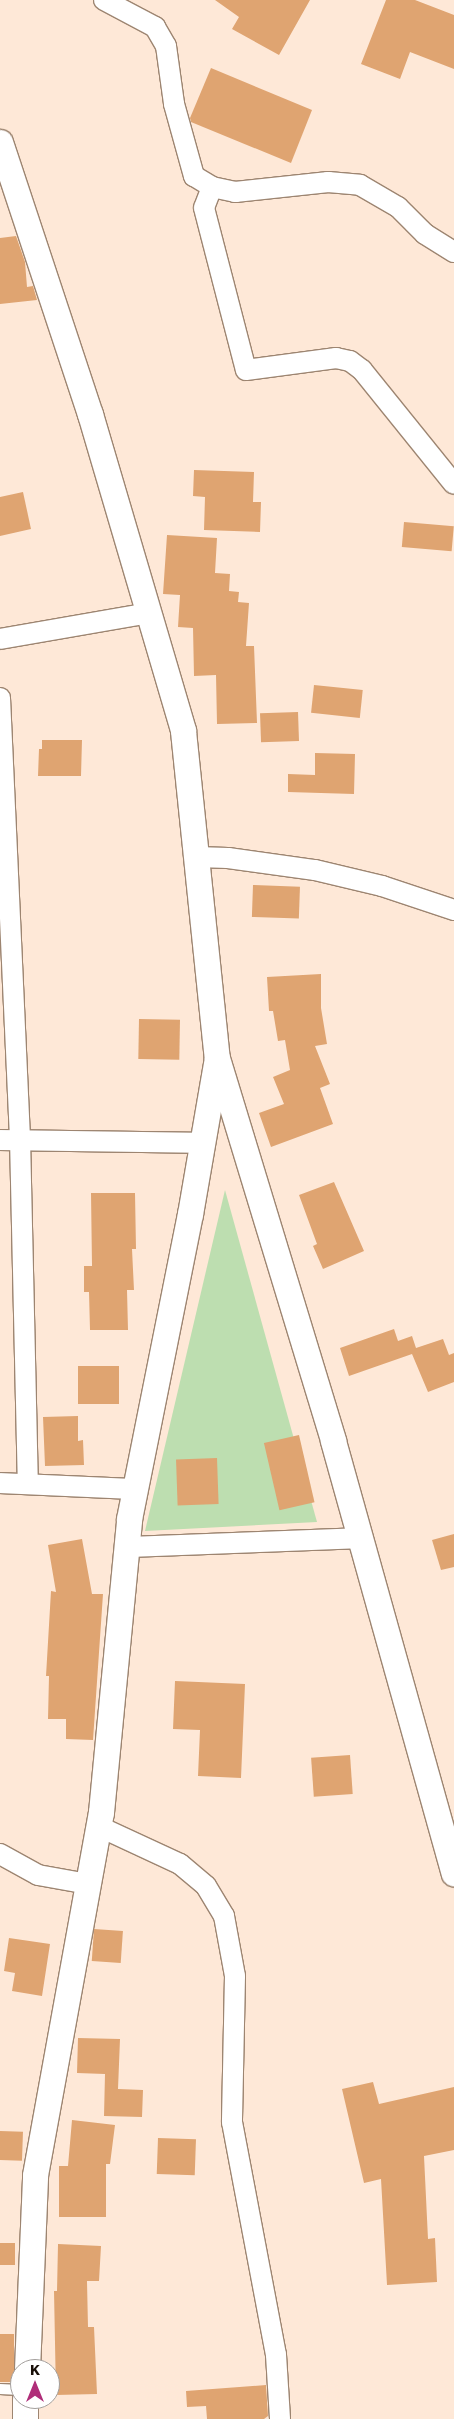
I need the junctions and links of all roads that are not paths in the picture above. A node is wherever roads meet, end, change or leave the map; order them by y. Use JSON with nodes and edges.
{"nodes":[{"id":1,"x":104,"y":0,"type":"edge"},
{"id":2,"x":0,"y":142,"type":"edge"},
{"id":3,"x":212,"y":187,"type":"junction"},
{"id":4,"x":454,"y":252,"type":"edge"},
{"id":5,"x":454,"y":484,"type":"edge"},
{"id":6,"x":149,"y":613,"type":"junction"},
{"id":7,"x":0,"y":639,"type":"edge"},
{"id":8,"x":0,"y":698,"type":"edge"},
{"id":9,"x":196,"y":857,"type":"junction"},
{"id":10,"x":454,"y":910,"type":"edge"},
{"id":11,"x":217,"y":1058,"type":"junction"},
{"id":12,"x":10,"y":1139,"type":"edge"},
{"id":13,"x":202,"y":1143,"type":"junction"},
{"id":14,"x":0,"y":1483,"type":"edge"},
{"id":15,"x":28,"y":1484,"type":"junction"},
{"id":16,"x":134,"y":1490,"type":"junction"},
{"id":17,"x":360,"y":1538,"type":"junction"},
{"id":18,"x":126,"y":1547,"type":"junction"},
{"id":19,"x":98,"y":1826,"type":"junction"},
{"id":20,"x":0,"y":1854,"type":"edge"},
{"id":21,"x":454,"y":1873,"type":"edge"},
{"id":22,"x":88,"y":1884,"type":"junction"},
{"id":23,"x":27,"y":2359,"type":"edge"},
{"id":24,"x":280,"y":2419,"type":"edge"}],
"edges":[{"from":1,"to":3,"type":"street"},
{"from":2,"to":6,"type":"street"},
{"from":3,"to":4,"type":"street"},
{"from":3,"to":5,"type":"street"},
{"from":6,"to":7,"type":"street"},
{"from":6,"to":9,"type":"street"},
{"from":8,"to":12,"type":"street"},
{"from":9,"to":10,"type":"street"},
{"from":9,"to":11,"type":"street"},
{"from":11,"to":13,"type":"street"},
{"from":11,"to":17,"type":"street"},
{"from":12,"to":13,"type":"street"},
{"from":12,"to":15,"type":"street"},
{"from":13,"to":16,"type":"street"},
{"from":14,"to":15,"type":"street"},
{"from":15,"to":16,"type":"street"},
{"from":16,"to":18,"type":"street"},
{"from":17,"to":18,"type":"street"},
{"from":17,"to":21,"type":"street"},
{"from":18,"to":19,"type":"street"},
{"from":19,"to":22,"type":"street"},
{"from":19,"to":24,"type":"street"},
{"from":20,"to":22,"type":"street"},
{"from":22,"to":23,"type":"street"}]}
